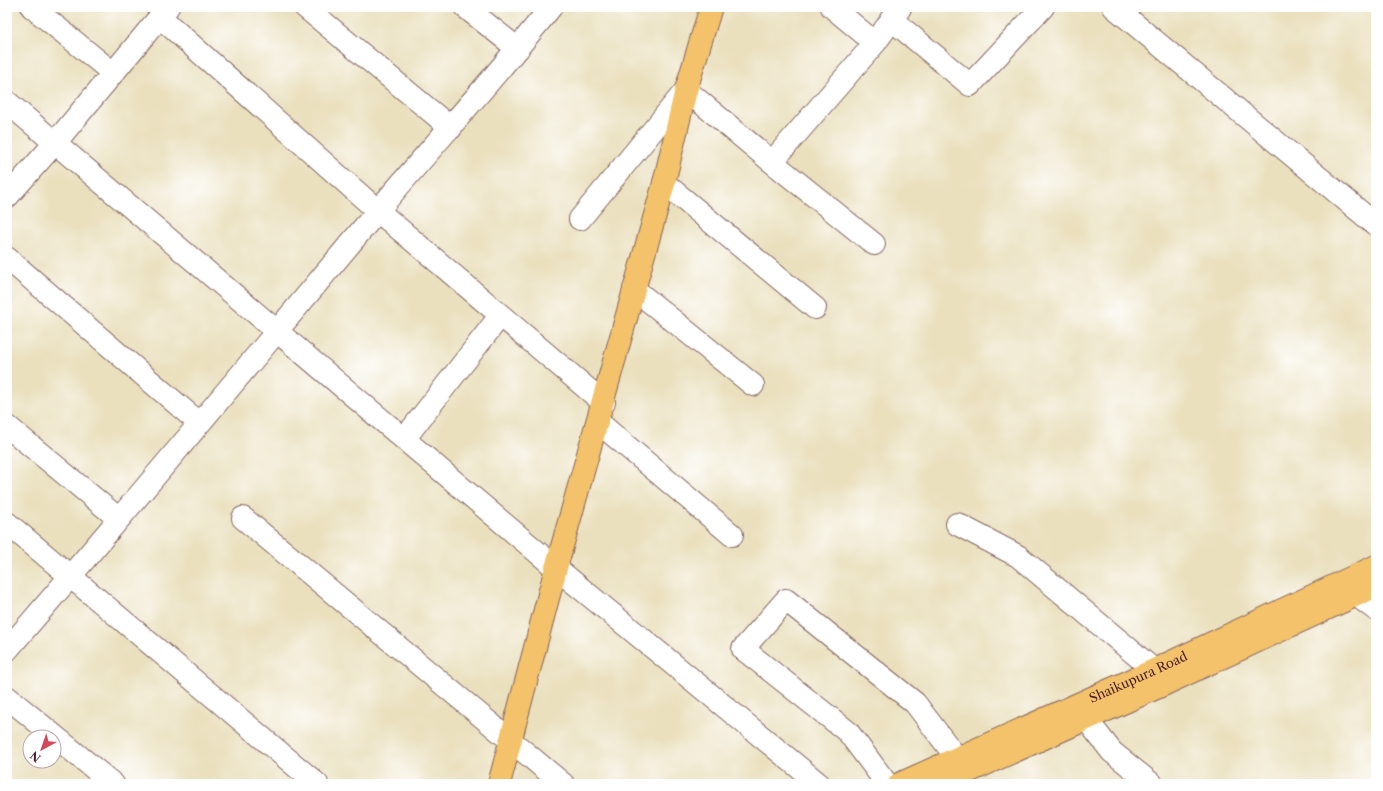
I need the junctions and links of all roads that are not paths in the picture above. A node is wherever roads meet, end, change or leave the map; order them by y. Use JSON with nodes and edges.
{"nodes":[{"id":1,"x":32,"y":7,"type":"edge"},
{"id":2,"x":305,"y":7,"type":"edge"},
{"id":3,"x":465,"y":7,"type":"edge"},
{"id":4,"x":552,"y":7,"type":"edge"},
{"id":5,"x":711,"y":7,"type":"edge"},
{"id":6,"x":832,"y":7,"type":"edge"},
{"id":7,"x":1043,"y":7,"type":"edge"},
{"id":8,"x":1114,"y":7,"type":"edge"},
{"id":9,"x":164,"y":12,"type":"edge"},
{"id":10,"x":896,"y":13,"type":"edge"},
{"id":11,"x":876,"y":43,"type":"junction"},
{"id":12,"x":518,"y":50,"type":"junction"},
{"id":13,"x":113,"y":73,"type":"junction"},
{"id":14,"x":686,"y":90,"type":"junction"},
{"id":15,"x":7,"y":102,"type":"edge"},
{"id":16,"x":451,"y":128,"type":"junction"},
{"id":17,"x":55,"y":143,"type":"junction"},
{"id":18,"x":772,"y":162,"type":"junction"},
{"id":19,"x":664,"y":183,"type":"junction"},
{"id":20,"x":7,"y":197,"type":"edge"},
{"id":21,"x":378,"y":211,"type":"junction"},
{"id":22,"x":580,"y":219,"type":"dead end"},
{"id":23,"x":1376,"y":225,"type":"edge"},
{"id":24,"x":874,"y":244,"type":"dead end"},
{"id":25,"x":7,"y":258,"type":"edge"},
{"id":26,"x":634,"y":289,"type":"junction"},
{"id":27,"x":815,"y":308,"type":"dead end"},
{"id":28,"x":500,"y":316,"type":"junction"},
{"id":29,"x":278,"y":331,"type":"junction"},
{"id":30,"x":753,"y":385,"type":"dead end"},
{"id":31,"x":601,"y":413,"type":"junction"},
{"id":32,"x":199,"y":423,"type":"junction"},
{"id":33,"x":7,"y":426,"type":"edge"},
{"id":34,"x":405,"y":438,"type":"junction"},
{"id":35,"x":243,"y":518,"type":"dead end"},
{"id":36,"x":119,"y":519,"type":"junction"},
{"id":37,"x":7,"y":523,"type":"edge"},
{"id":38,"x":957,"y":524,"type":"dead end"},
{"id":39,"x":732,"y":535,"type":"dead end"},
{"id":40,"x":1376,"y":566,"type":"edge"},
{"id":41,"x":556,"y":568,"type":"junction"},
{"id":42,"x":71,"y":576,"type":"junction"},
{"id":43,"x":1376,"y":586,"type":"edge"},
{"id":44,"x":1356,"y":595,"type":"junction"},
{"id":45,"x":1376,"y":610,"type":"edge"},
{"id":46,"x":7,"y":650,"type":"edge"},
{"id":47,"x":1154,"y":670,"type":"junction"},
{"id":48,"x":7,"y":697,"type":"edge"},
{"id":49,"x":1086,"y":720,"type":"junction"},
{"id":50,"x":510,"y":739,"type":"junction"},
{"id":51,"x":956,"y":757,"type":"junction"},
{"id":52,"x":113,"y":784,"type":"edge"},
{"id":53,"x":317,"y":784,"type":"edge"},
{"id":54,"x":499,"y":784,"type":"edge"},
{"id":55,"x":563,"y":784,"type":"edge"},
{"id":56,"x":819,"y":784,"type":"edge"},
{"id":57,"x":887,"y":784,"type":"edge"},
{"id":58,"x":899,"y":784,"type":"edge"},
{"id":59,"x":940,"y":784,"type":"edge"},
{"id":60,"x":1152,"y":784,"type":"edge"}],
"edges":[{"from":1,"to":13,"type":"street"},
{"from":2,"to":16,"type":"street"},
{"from":3,"to":12,"type":"street"},
{"from":4,"to":12,"type":"street"},
{"from":5,"to":14,"type":"main road"},
{"from":6,"to":11,"type":"street"},
{"from":7,"to":10,"type":"street"},
{"from":8,"to":23,"type":"street"},
{"from":9,"to":13,"type":"street"},
{"from":9,"to":21,"type":"street"},
{"from":10,"to":11,"type":"street"},
{"from":11,"to":18,"type":"street"},
{"from":12,"to":16,"type":"street"},
{"from":13,"to":17,"type":"street"},
{"from":14,"to":18,"type":"street"},
{"from":14,"to":19,"type":"main road"},
{"from":14,"to":22,"type":"street"},
{"from":15,"to":17,"type":"street"},
{"from":16,"to":21,"type":"street"},
{"from":17,"to":20,"type":"street"},
{"from":17,"to":29,"type":"street"},
{"from":18,"to":24,"type":"street"},
{"from":19,"to":26,"type":"main road"},
{"from":19,"to":27,"type":"street"},
{"from":21,"to":28,"type":"street"},
{"from":21,"to":29,"type":"street"},
{"from":25,"to":32,"type":"street"},
{"from":26,"to":30,"type":"street"},
{"from":26,"to":31,"type":"main road"},
{"from":28,"to":31,"type":"street"},
{"from":28,"to":34,"type":"street"},
{"from":29,"to":32,"type":"street"},
{"from":29,"to":34,"type":"street"},
{"from":31,"to":39,"type":"street"},
{"from":31,"to":41,"type":"main road"},
{"from":32,"to":36,"type":"street"},
{"from":33,"to":36,"type":"street"},
{"from":34,"to":41,"type":"street"},
{"from":35,"to":50,"type":"street"},
{"from":36,"to":42,"type":"street"},
{"from":37,"to":42,"type":"street"},
{"from":38,"to":47,"type":"street"},
{"from":40,"to":47,"type":"main road","name":"Shaikupura Road"},
{"from":41,"to":50,"type":"main road"},
{"from":41,"to":56,"type":"street"},
{"from":42,"to":46,"type":"street"},
{"from":42,"to":53,"type":"street"},
{"from":43,"to":44,"type":"main road","name":"Shaikupura Road"},
{"from":44,"to":45,"type":"street"},
{"from":44,"to":49,"type":"main road","name":"Shaikupura Road"},
{"from":47,"to":51,"type":"main road","name":"Shaikupura Road"},
{"from":48,"to":52,"type":"street"},
{"from":49,"to":59,"type":"main road","name":"Shaikupura Road"},
{"from":49,"to":60,"type":"street"},
{"from":50,"to":54,"type":"main road"},
{"from":50,"to":55,"type":"street"},
{"from":51,"to":57,"type":"street"},
{"from":51,"to":58,"type":"main road","name":"Shaikupura Road"}]}
